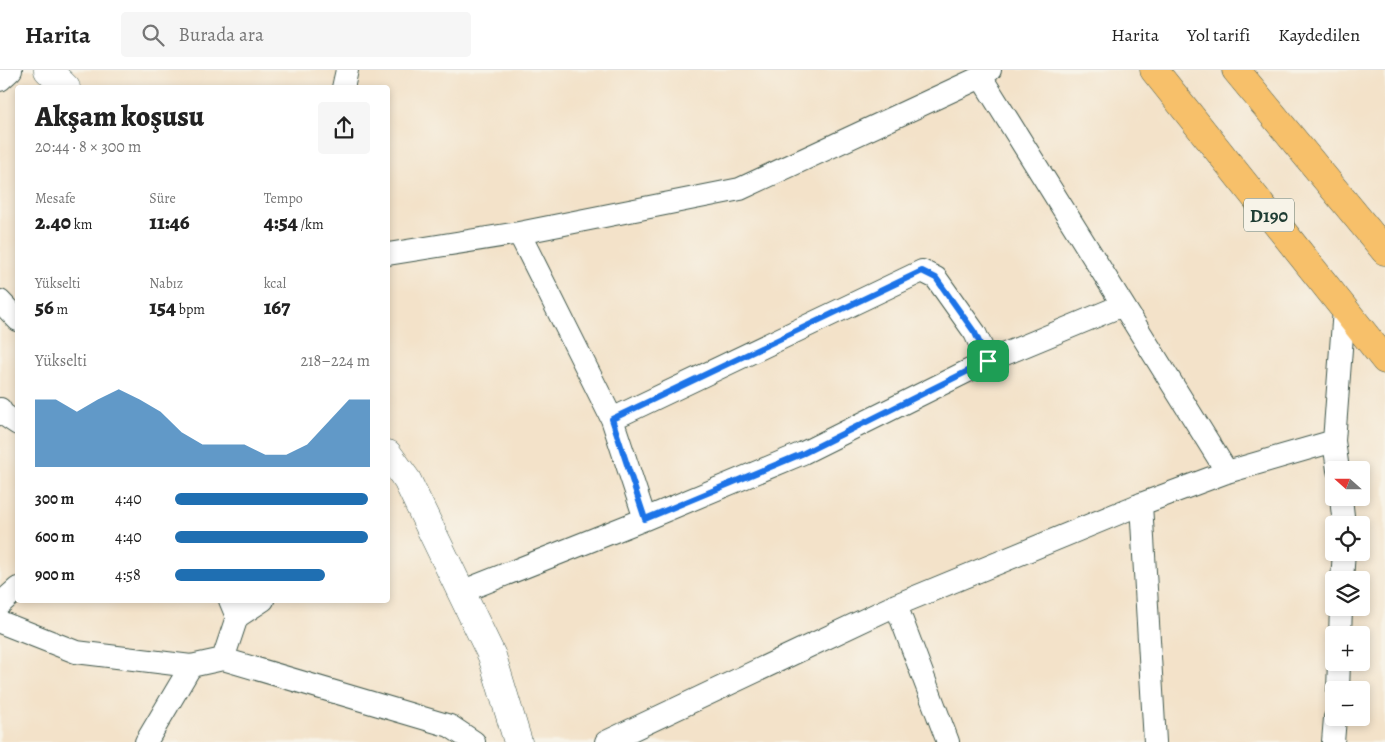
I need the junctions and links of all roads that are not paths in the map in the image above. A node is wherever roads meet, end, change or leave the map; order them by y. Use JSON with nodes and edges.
{"nodes":[{"id":1,"x":11,"y":70,"type":"edge"},
{"id":2,"x":48,"y":70,"type":"edge"},
{"id":3,"x":347,"y":70,"type":"edge"},
{"id":4,"x":1154,"y":70,"type":"edge"},
{"id":5,"x":1236,"y":70,"type":"edge"},
{"id":6,"x":986,"y":74,"type":"edge"},
{"id":7,"x":0,"y":80,"type":"edge"},
{"id":8,"x":63,"y":85,"type":"edge"},
{"id":9,"x":344,"y":85,"type":"edge"},
{"id":10,"x":519,"y":233,"type":"junction"},
{"id":11,"x":1385,"y":251,"type":"edge"},
{"id":12,"x":390,"y":254,"type":"edge"},
{"id":13,"x":0,"y":301,"type":"edge"},
{"id":14,"x":1123,"y":305,"type":"junction"},
{"id":15,"x":1344,"y":309,"type":"junction"},
{"id":16,"x":15,"y":317,"type":"edge"},
{"id":17,"x":1385,"y":360,"type":"edge"},
{"id":18,"x":988,"y":361,"type":"junction"},
{"id":19,"x":612,"y":419,"type":"junction"},
{"id":20,"x":1334,"y":441,"type":"junction"},
{"id":21,"x":390,"y":457,"type":"edge"},
{"id":22,"x":1337,"y":461,"type":"edge"},
{"id":23,"x":1227,"y":472,"type":"junction"},
{"id":24,"x":1141,"y":504,"type":"junction"},
{"id":25,"x":645,"y":519,"type":"junction"},
{"id":26,"x":15,"y":591,"type":"edge"},
{"id":27,"x":461,"y":592,"type":"junction"},
{"id":28,"x":253,"y":603,"type":"edge"},
{"id":29,"x":0,"y":604,"type":"edge"},
{"id":30,"x":896,"y":605,"type":"junction"},
{"id":31,"x":234,"y":609,"type":"edge"},
{"id":32,"x":0,"y":622,"type":"edge"},
{"id":33,"x":223,"y":659,"type":"junction"},
{"id":34,"x":191,"y":666,"type":"junction"},
{"id":35,"x":1334,"y":726,"type":"edge"},
{"id":36,"x":146,"y":742,"type":"edge"},
{"id":37,"x":474,"y":742,"type":"edge"},
{"id":38,"x":518,"y":742,"type":"edge"},
{"id":39,"x":606,"y":742,"type":"edge"},
{"id":40,"x":948,"y":742,"type":"edge"},
{"id":41,"x":1155,"y":742,"type":"edge"},
{"id":42,"x":1333,"y":742,"type":"edge"}],
"edges":[{"from":1,"to":7,"type":"street"},
{"from":2,"to":8,"type":"street"},
{"from":3,"to":9,"type":"street"},
{"from":4,"to":15,"type":"main road","number":"D190"},
{"from":5,"to":11,"type":"main road"},
{"from":6,"to":10,"type":"street"},
{"from":6,"to":14,"type":"street"},
{"from":10,"to":12,"type":"street"},
{"from":10,"to":19,"type":"street"},
{"from":13,"to":16,"type":"street"},
{"from":14,"to":18,"type":"street"},
{"from":14,"to":23,"type":"street"},
{"from":15,"to":17,"type":"main road","number":"D190"},
{"from":15,"to":20,"type":"street"},
{"from":18,"to":19,"type":"street"},
{"from":18,"to":25,"type":"street"},
{"from":19,"to":25,"type":"street"},
{"from":20,"to":22,"type":"street"},
{"from":20,"to":23,"type":"street"},
{"from":21,"to":27,"type":"street"},
{"from":23,"to":24,"type":"street"},
{"from":24,"to":30,"type":"street"},
{"from":24,"to":41,"type":"street"},
{"from":25,"to":27,"type":"street"},
{"from":26,"to":29,"type":"street"},
{"from":27,"to":38,"type":"street"},
{"from":28,"to":31,"type":"street"},
{"from":30,"to":39,"type":"street"},
{"from":30,"to":40,"type":"street"},
{"from":31,"to":33,"type":"street"},
{"from":32,"to":34,"type":"street"},
{"from":33,"to":34,"type":"street"},
{"from":33,"to":37,"type":"street"},
{"from":34,"to":36,"type":"street"},
{"from":35,"to":42,"type":"street"}]}
